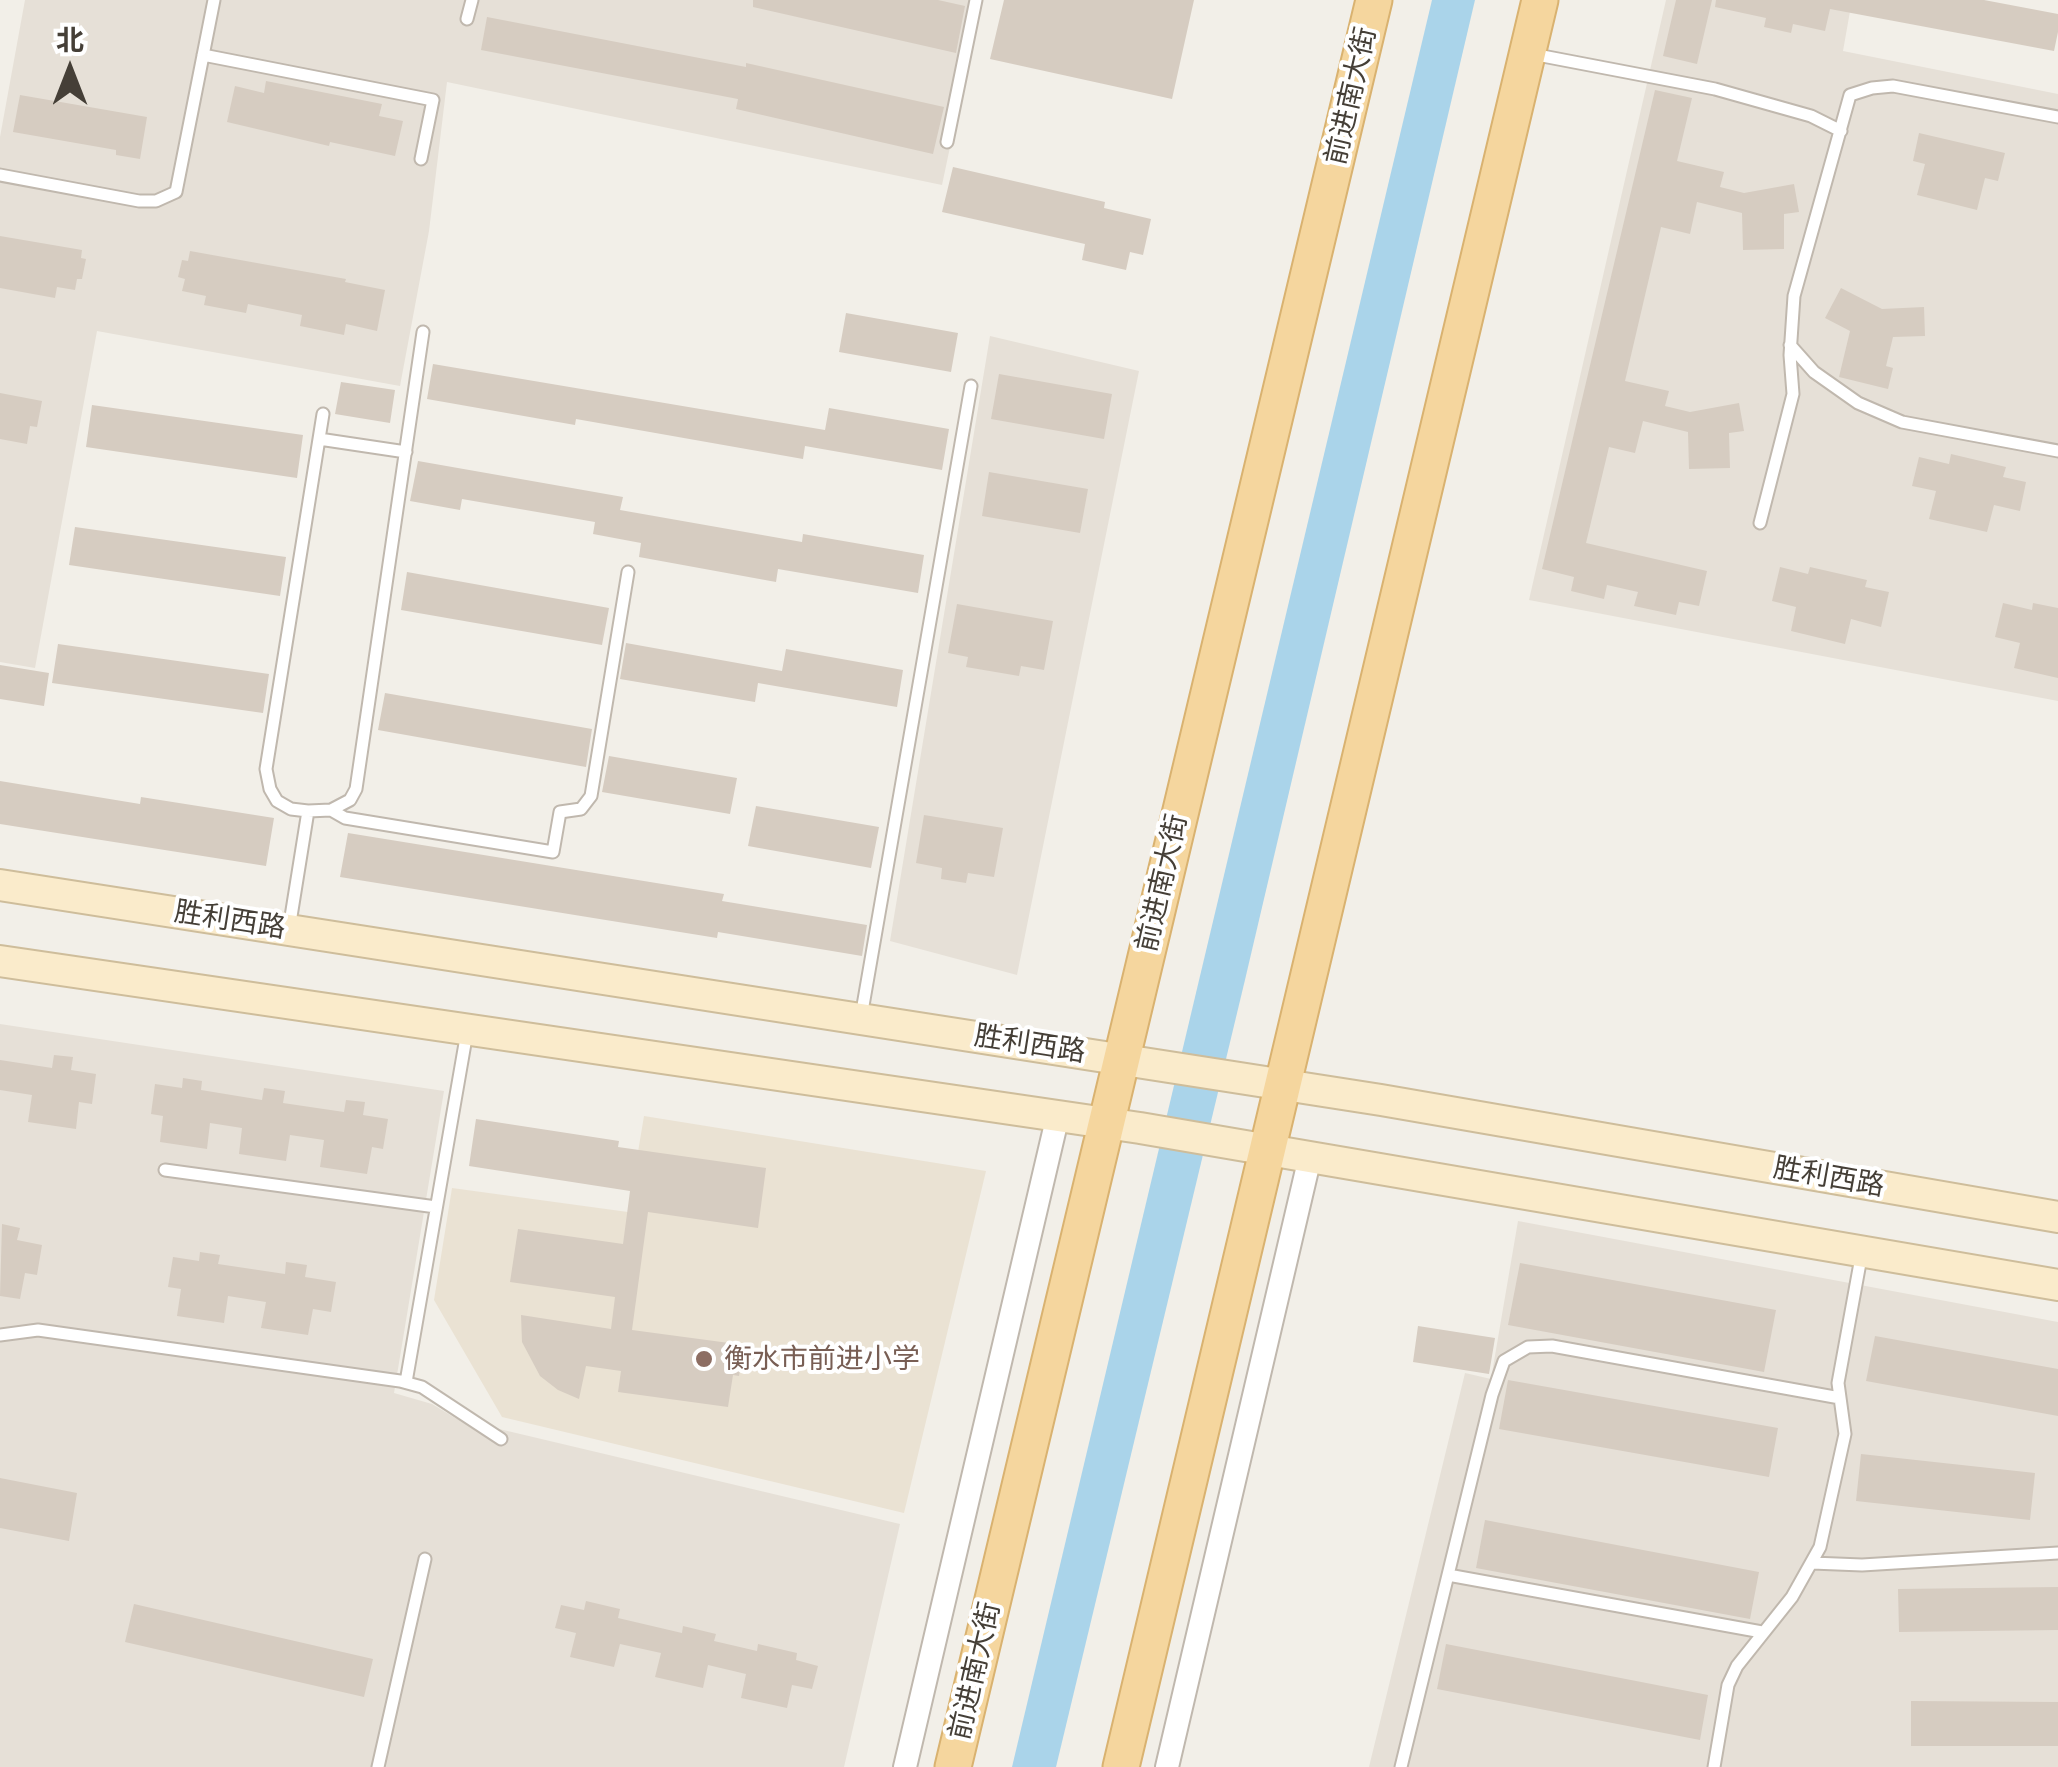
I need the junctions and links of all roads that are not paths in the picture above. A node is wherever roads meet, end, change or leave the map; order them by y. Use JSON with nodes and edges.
{"nodes":[{"id":1,"x":214,"y":0,"type":"edge"},
{"id":2,"x":472,"y":0,"type":"edge"},
{"id":3,"x":976,"y":0,"type":"edge"},
{"id":4,"x":1374,"y":0,"type":"edge"},
{"id":5,"x":1540,"y":0,"type":"edge"},
{"id":6,"x":468,"y":20,"type":"dead end"},
{"id":7,"x":1528,"y":53,"type":"junction"},
{"id":8,"x":203,"y":55,"type":"junction"},
{"id":9,"x":2058,"y":117,"type":"edge"},
{"id":10,"x":1841,"y":131,"type":"junction"},
{"id":11,"x":947,"y":142,"type":"dead end"},
{"id":12,"x":421,"y":159,"type":"dead end"},
{"id":13,"x":0,"y":175,"type":"edge"},
{"id":14,"x":423,"y":332,"type":"dead end"},
{"id":15,"x":1790,"y":346,"type":"junction"},
{"id":16,"x":970,"y":386,"type":"dead end"},
{"id":17,"x":323,"y":414,"type":"dead end"},
{"id":18,"x":319,"y":440,"type":"junction"},
{"id":19,"x":406,"y":452,"type":"junction"},
{"id":20,"x":2058,"y":452,"type":"edge"},
{"id":21,"x":1760,"y":523,"type":"dead end"},
{"id":22,"x":628,"y":572,"type":"dead end"},
{"id":23,"x":332,"y":810,"type":"junction"},
{"id":24,"x":308,"y":811,"type":"junction"},
{"id":25,"x":0,"y":885,"type":"edge"},
{"id":26,"x":290,"y":929,"type":"junction"},
{"id":27,"x":0,"y":961,"type":"edge"},
{"id":28,"x":861,"y":1018,"type":"junction"},
{"id":29,"x":468,"y":1029,"type":"junction"},
{"id":30,"x":1135,"y":1060,"type":"junction"},
{"id":31,"x":1283,"y":1084,"type":"junction"},
{"id":32,"x":1058,"y":1115,"type":"junction"},
{"id":33,"x":1123,"y":1125,"type":"junction"},
{"id":34,"x":1268,"y":1150,"type":"junction"},
{"id":35,"x":1310,"y":1157,"type":"junction"},
{"id":36,"x":165,"y":1170,"type":"dead end"},
{"id":37,"x":436,"y":1208,"type":"junction"},
{"id":38,"x":2058,"y":1217,"type":"edge"},
{"id":39,"x":1862,"y":1252,"type":"junction"},
{"id":40,"x":2058,"y":1285,"type":"edge"},
{"id":41,"x":0,"y":1335,"type":"edge"},
{"id":42,"x":406,"y":1382,"type":"junction"},
{"id":43,"x":1840,"y":1398,"type":"junction"},
{"id":44,"x":501,"y":1439,"type":"dead end"},
{"id":45,"x":2058,"y":1553,"type":"edge"},
{"id":46,"x":425,"y":1559,"type":"dead end"},
{"id":47,"x":1812,"y":1564,"type":"junction"},
{"id":48,"x":1448,"y":1575,"type":"junction"},
{"id":49,"x":1762,"y":1632,"type":"junction"},
{"id":50,"x":378,"y":1767,"type":"edge"},
{"id":51,"x":905,"y":1767,"type":"edge"},
{"id":52,"x":952,"y":1767,"type":"edge"},
{"id":53,"x":1121,"y":1767,"type":"edge"},
{"id":54,"x":1167,"y":1767,"type":"edge"},
{"id":55,"x":1401,"y":1767,"type":"edge"},
{"id":56,"x":1714,"y":1767,"type":"edge"}],
"edges":[{"from":1,"to":8,"type":"lane"},
{"from":2,"to":6,"type":"lane"},
{"from":3,"to":11,"type":"lane"},
{"from":4,"to":30,"type":"main road","name":"前进南大街"},
{"from":5,"to":7,"type":"main road"},
{"from":7,"to":10,"type":"lane"},
{"from":7,"to":31,"type":"main road"},
{"from":8,"to":12,"type":"lane"},
{"from":8,"to":13,"type":"lane"},
{"from":9,"to":10,"type":"lane"},
{"from":10,"to":15,"type":"lane"},
{"from":14,"to":19,"type":"lane"},
{"from":15,"to":20,"type":"lane"},
{"from":15,"to":21,"type":"lane"},
{"from":16,"to":28,"type":"lane"},
{"from":17,"to":18,"type":"lane"},
{"from":18,"to":19,"type":"lane"},
{"from":18,"to":24,"type":"lane"},
{"from":19,"to":23,"type":"lane"},
{"from":22,"to":23,"type":"lane"},
{"from":23,"to":24,"type":"lane"},
{"from":24,"to":26,"type":"lane"},
{"from":25,"to":26,"type":"main road","name":"胜利西路"},
{"from":26,"to":28,"type":"main road","name":"胜利西路"},
{"from":27,"to":29,"type":"main road"},
{"from":28,"to":30,"type":"main road","name":"胜利西路"},
{"from":29,"to":32,"type":"main road"},
{"from":29,"to":37,"type":"lane"},
{"from":30,"to":31,"type":"main road","name":"胜利西路"},
{"from":30,"to":33,"type":"main road","name":"前进南大街"},
{"from":31,"to":34,"type":"main road"},
{"from":31,"to":38,"type":"main road","name":"胜利西路"},
{"from":32,"to":33,"type":"main road"},
{"from":32,"to":51,"type":"street"},
{"from":33,"to":34,"type":"main road"},
{"from":33,"to":52,"type":"main road","name":"前进南大街"},
{"from":34,"to":35,"type":"main road"},
{"from":34,"to":53,"type":"main road"},
{"from":35,"to":39,"type":"main road"},
{"from":35,"to":54,"type":"street"},
{"from":36,"to":37,"type":"lane"},
{"from":37,"to":42,"type":"lane"},
{"from":39,"to":40,"type":"main road"},
{"from":39,"to":43,"type":"lane"},
{"from":41,"to":42,"type":"lane"},
{"from":42,"to":44,"type":"lane"},
{"from":43,"to":47,"type":"lane"},
{"from":43,"to":48,"type":"lane"},
{"from":45,"to":47,"type":"lane"},
{"from":46,"to":50,"type":"lane"},
{"from":47,"to":49,"type":"lane"},
{"from":48,"to":49,"type":"lane"},
{"from":48,"to":55,"type":"lane"},
{"from":49,"to":56,"type":"lane"}]}
